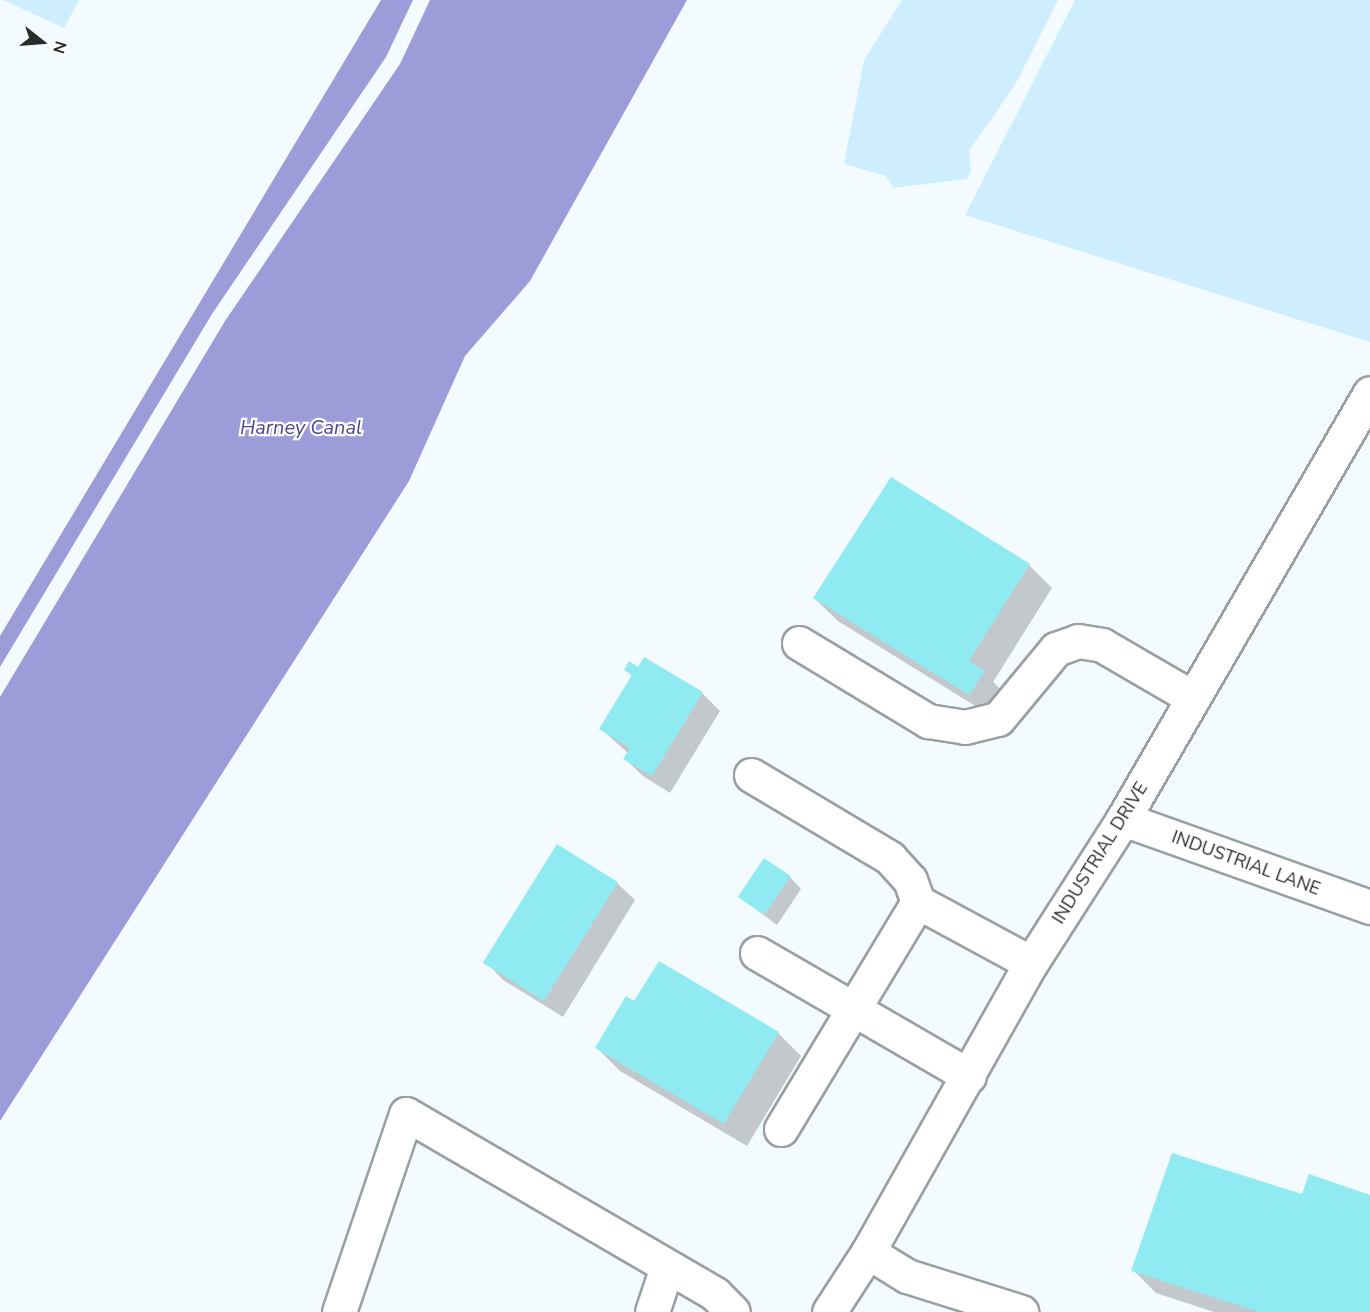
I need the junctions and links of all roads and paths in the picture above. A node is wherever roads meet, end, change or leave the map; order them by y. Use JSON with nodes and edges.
{"nodes":[{"id":1,"x":1370,"y":393,"type":"edge"},
{"id":2,"x":799,"y":643,"type":"dead end"},
{"id":3,"x":1193,"y":698,"type":"junction"},
{"id":4,"x":751,"y":776,"type":"dead end"},
{"id":5,"x":1123,"y":819,"type":"junction"},
{"id":6,"x":918,"y":902,"type":"junction"},
{"id":7,"x":1370,"y":907,"type":"edge"},
{"id":8,"x":757,"y":953,"type":"dead end"},
{"id":9,"x":1030,"y":963,"type":"junction"},
{"id":10,"x":853,"y":1009,"type":"junction"},
{"id":11,"x":969,"y":1076,"type":"junction"},
{"id":12,"x":782,"y":1129,"type":"dead end"},
{"id":13,"x":868,"y":1252,"type":"junction"},
{"id":14,"x":668,"y":1267,"type":"junction"},
{"id":15,"x":955,"y":1303,"type":"edge"},
{"id":16,"x":339,"y":1312,"type":"edge"},
{"id":17,"x":652,"y":1312,"type":"edge"},
{"id":18,"x":733,"y":1312,"type":"edge"},
{"id":19,"x":829,"y":1312,"type":"edge"},
{"id":20,"x":1021,"y":1312,"type":"edge"}],
"edges":[{"from":1,"to":3,"type":"street","name":"INDUSTRIAL DRIVE"},
{"from":2,"to":3,"type":"street"},
{"from":3,"to":5,"type":"street","name":"INDUSTRIAL DRIVE"},
{"from":4,"to":6,"type":"street"},
{"from":5,"to":7,"type":"street","name":"INDUSTRIAL LANE"},
{"from":5,"to":9,"type":"street","name":"INDUSTRIAL DRIVE"},
{"from":6,"to":9,"type":"street"},
{"from":6,"to":10,"type":"street"},
{"from":8,"to":10,"type":"street"},
{"from":9,"to":11,"type":"street","name":"INDUSTRIAL DRIVE"},
{"from":10,"to":11,"type":"street"},
{"from":10,"to":12,"type":"street"},
{"from":11,"to":13,"type":"street","name":"INDUSTRIAL DRIVE"},
{"from":13,"to":15,"type":"street"},
{"from":13,"to":19,"type":"street","name":"INDUSTRIAL DRIVE"},
{"from":14,"to":16,"type":"street"},
{"from":14,"to":17,"type":"street"},
{"from":14,"to":18,"type":"street"},
{"from":15,"to":20,"type":"street"}]}
